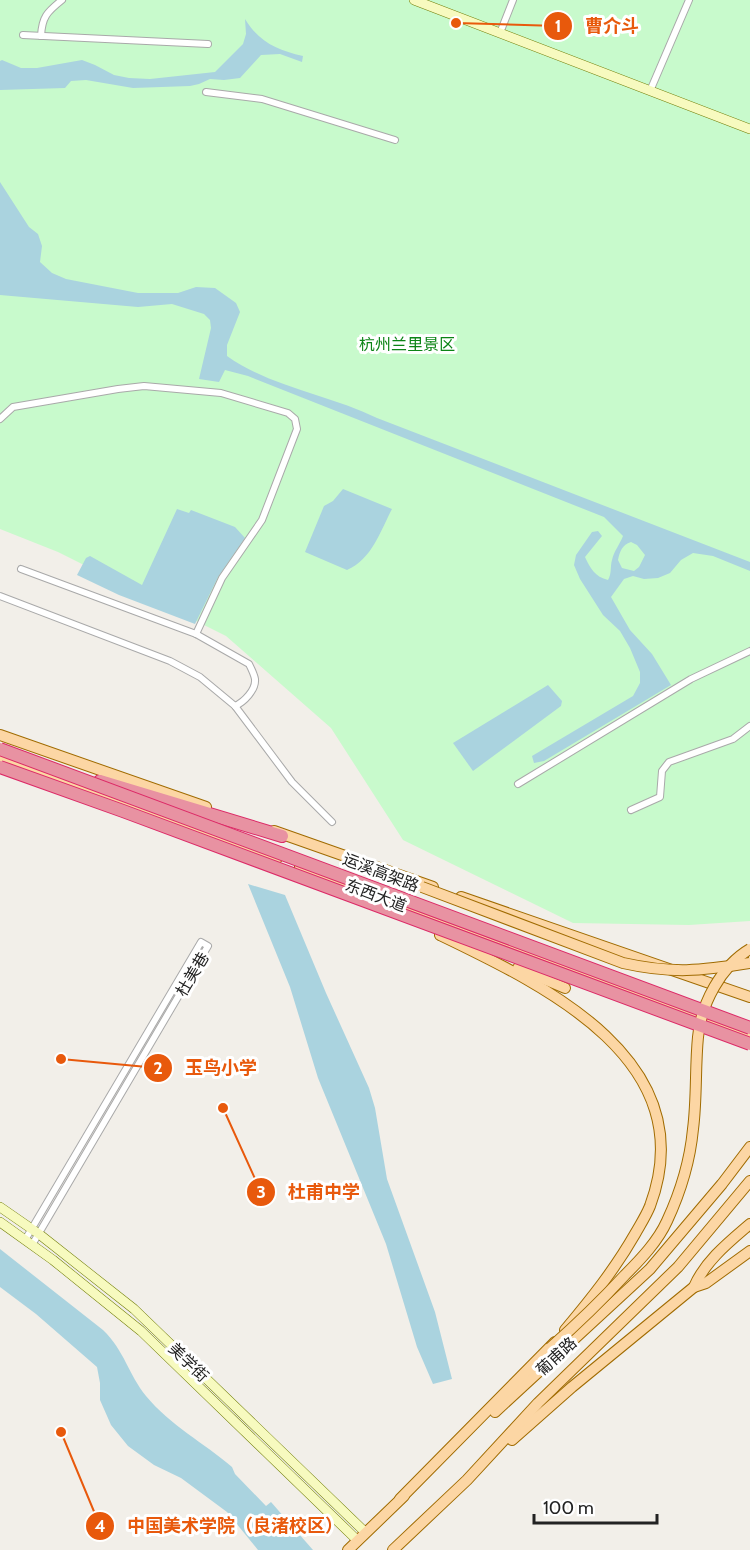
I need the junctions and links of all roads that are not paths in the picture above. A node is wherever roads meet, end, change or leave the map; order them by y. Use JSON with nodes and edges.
{"nodes":[{"id":1,"x":414,"y":0,"type":"edge"},
{"id":2,"x":513,"y":0,"type":"edge"},
{"id":3,"x":689,"y":0,"type":"edge"},
{"id":4,"x":59,"y":1,"type":"edge"},
{"id":5,"x":500,"y":33,"type":"junction"},
{"id":6,"x":23,"y":36,"type":"dead end"},
{"id":7,"x":42,"y":36,"type":"junction"},
{"id":8,"x":208,"y":44,"type":"dead end"},
{"id":9,"x":650,"y":91,"type":"junction"},
{"id":10,"x":206,"y":92,"type":"dead end"},
{"id":11,"x":750,"y":129,"type":"edge"},
{"id":12,"x":395,"y":140,"type":"dead end"},
{"id":13,"x":0,"y":419,"type":"edge"},
{"id":14,"x":21,"y":569,"type":"dead end"},
{"id":15,"x":0,"y":596,"type":"edge"},
{"id":16,"x":196,"y":634,"type":"junction"},
{"id":17,"x":750,"y":651,"type":"edge"},
{"id":18,"x":235,"y":706,"type":"junction"},
{"id":19,"x":750,"y":726,"type":"edge"},
{"id":20,"x":0,"y":735,"type":"edge"},
{"id":21,"x":0,"y":749,"type":"edge"},
{"id":22,"x":0,"y":760,"type":"edge"},
{"id":23,"x":39,"y":762,"type":"junction"},
{"id":24,"x":0,"y":767,"type":"edge"},
{"id":25,"x":34,"y":779,"type":"junction"},
{"id":26,"x":518,"y":784,"type":"dead end"},
{"id":27,"x":631,"y":810,"type":"dead end"},
{"id":28,"x":332,"y":822,"type":"dead end"},
{"id":29,"x":282,"y":836,"type":"joint"},
{"id":30,"x":273,"y":871,"type":"joint"},
{"id":31,"x":440,"y":935,"type":"junction"},
{"id":32,"x":750,"y":949,"type":"edge"},
{"id":33,"x":750,"y":963,"type":"edge"},
{"id":34,"x":565,"y":988,"type":"dead end"},
{"id":35,"x":750,"y":998,"type":"edge"},
{"id":36,"x":750,"y":1028,"type":"edge"},
{"id":37,"x":750,"y":1035,"type":"edge"},
{"id":38,"x":750,"y":1044,"type":"edge"},
{"id":39,"x":750,"y":1147,"type":"edge"},
{"id":40,"x":750,"y":1181,"type":"edge"},
{"id":41,"x":0,"y":1207,"type":"edge"},
{"id":42,"x":0,"y":1222,"type":"edge"},
{"id":43,"x":750,"y":1224,"type":"edge"},
{"id":44,"x":35,"y":1231,"type":"junction"},
{"id":45,"x":29,"y":1242,"type":"junction"},
{"id":46,"x":750,"y":1251,"type":"edge"},
{"id":47,"x":694,"y":1287,"type":"junction"},
{"id":48,"x":550,"y":1348,"type":"junction"},
{"id":49,"x":467,"y":1480,"type":"junction"},
{"id":50,"x":400,"y":1499,"type":"junction"},
{"id":51,"x":361,"y":1536,"type":"junction"},
{"id":52,"x":348,"y":1550,"type":"edge"},
{"id":53,"x":393,"y":1550,"type":"edge"}],
"edges":[{"from":1,"to":5,"type":"street"},
{"from":2,"to":5,"type":"street"},
{"from":3,"to":9,"type":"street"},
{"from":4,"to":7,"type":"street"},
{"from":5,"to":9,"type":"street"},
{"from":6,"to":7,"type":"street"},
{"from":7,"to":8,"type":"street"},
{"from":9,"to":11,"type":"street"},
{"from":10,"to":12,"type":"street"},
{"from":13,"to":16,"type":"street"},
{"from":14,"to":16,"type":"street"},
{"from":15,"to":18,"type":"street"},
{"from":16,"to":18,"type":"street"},
{"from":17,"to":26,"type":"street"},
{"from":18,"to":28,"type":"street"},
{"from":19,"to":27,"type":"street"},
{"from":20,"to":35,"type":"main road"},
{"from":21,"to":23,"type":"highway","name":"运溪高架路","bridge":true},
{"from":22,"to":37,"type":"main road","name":"东西大道"},
{"from":23,"to":29,"type":"highway","bridge":true},
{"from":23,"to":36,"type":"highway","name":"运溪高架路","bridge":true},
{"from":24,"to":25,"type":"highway","name":"运溪高架路","bridge":true},
{"from":25,"to":30,"type":"highway","bridge":true},
{"from":25,"to":38,"type":"highway","name":"运溪高架路","bridge":true},
{"from":29,"to":33,"type":"main road","bridge":true},
{"from":30,"to":31,"type":"main road","bridge":true},
{"from":31,"to":34,"type":"main road"},
{"from":31,"to":48,"type":"main road","bridge":true},
{"from":32,"to":48,"type":"main road","bridge":true},
{"from":39,"to":50,"type":"main road","name":"葡甫路"},
{"from":40,"to":49,"type":"main road","name":"葡甫路"},
{"from":41,"to":44,"type":"street","name":"美学街"},
{"from":42,"to":45,"type":"street","name":"美学街"},
{"from":43,"to":47,"type":"main road"},
{"from":44,"to":44,"type":"street","name":"杜美巷"},
{"from":44,"to":45,"type":"street","name":"杜美巷"},
{"from":44,"to":51,"type":"street","name":"美学街"},
{"from":45,"to":51,"type":"street","name":"美学街"},
{"from":46,"to":47,"type":"main road"},
{"from":47,"to":49,"type":"main road"},
{"from":48,"to":50,"type":"main road"},
{"from":49,"to":53,"type":"main road","name":"葡甫路"},
{"from":50,"to":51,"type":"main road","name":"葡甫路"},
{"from":51,"to":52,"type":"main road","name":"葡甫路"}]}
